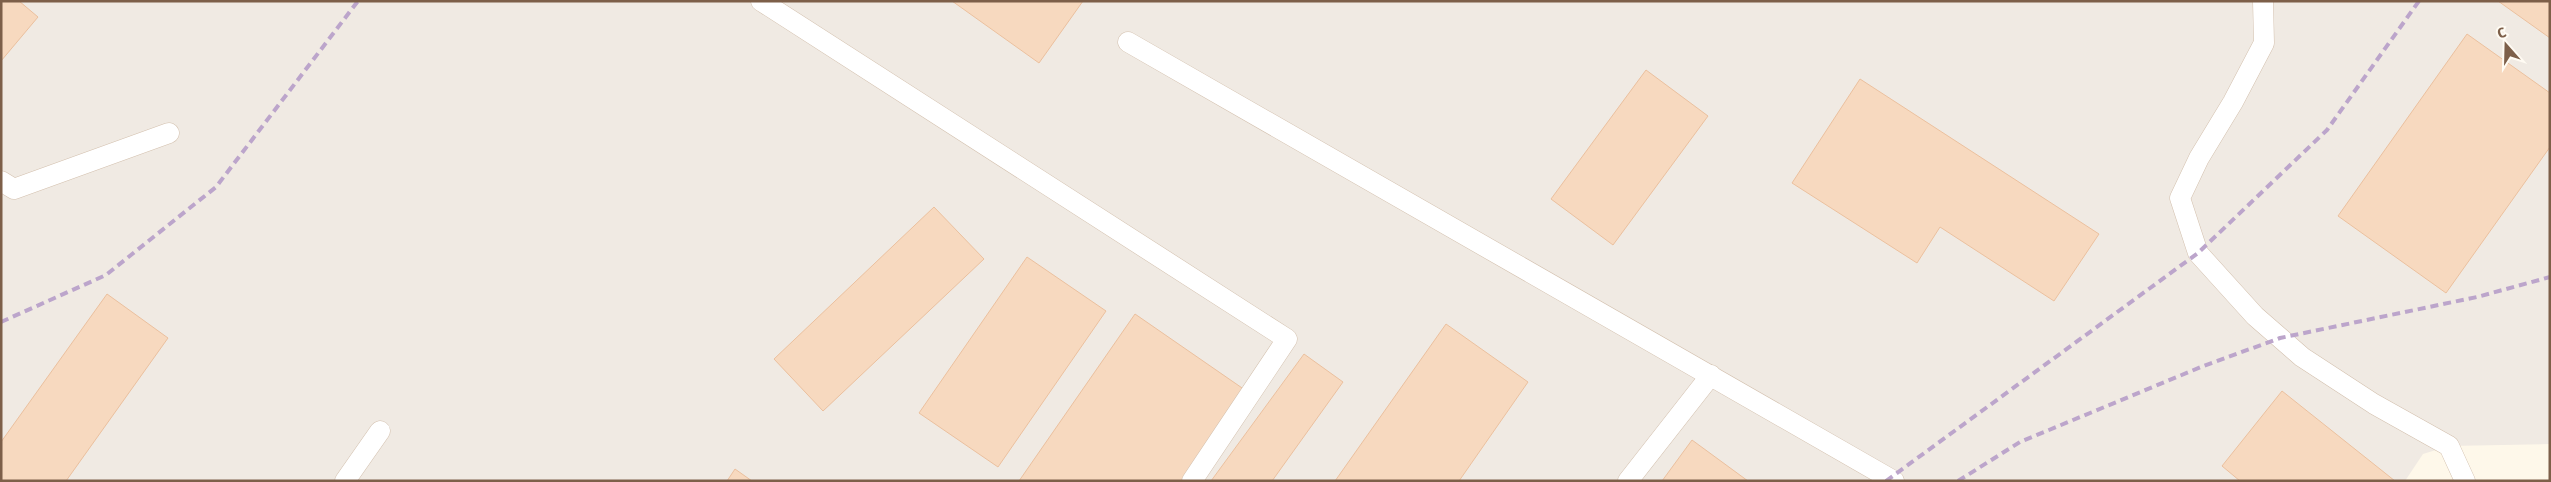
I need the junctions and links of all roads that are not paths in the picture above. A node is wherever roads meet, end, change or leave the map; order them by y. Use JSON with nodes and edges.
{"nodes":[{"id":1,"x":761,"y":1,"type":"edge"},
{"id":2,"x":2263,"y":1,"type":"edge"},
{"id":3,"x":1128,"y":42,"type":"dead end"},
{"id":4,"x":169,"y":133,"type":"dead end"},
{"id":5,"x":1,"y":180,"type":"edge"},
{"id":6,"x":1711,"y":375,"type":"junction"},
{"id":7,"x":380,"y":431,"type":"dead end"},
{"id":8,"x":345,"y":481,"type":"edge"},
{"id":9,"x":1192,"y":481,"type":"edge"},
{"id":10,"x":1628,"y":481,"type":"edge"},
{"id":11,"x":1894,"y":481,"type":"edge"},
{"id":12,"x":2465,"y":481,"type":"edge"}],
"edges":[{"from":1,"to":9,"type":"lane"},
{"from":2,"to":12,"type":"lane"},
{"from":3,"to":6,"type":"lane"},
{"from":4,"to":5,"type":"lane"},
{"from":6,"to":10,"type":"lane"},
{"from":6,"to":11,"type":"lane"},
{"from":7,"to":8,"type":"lane"}]}
